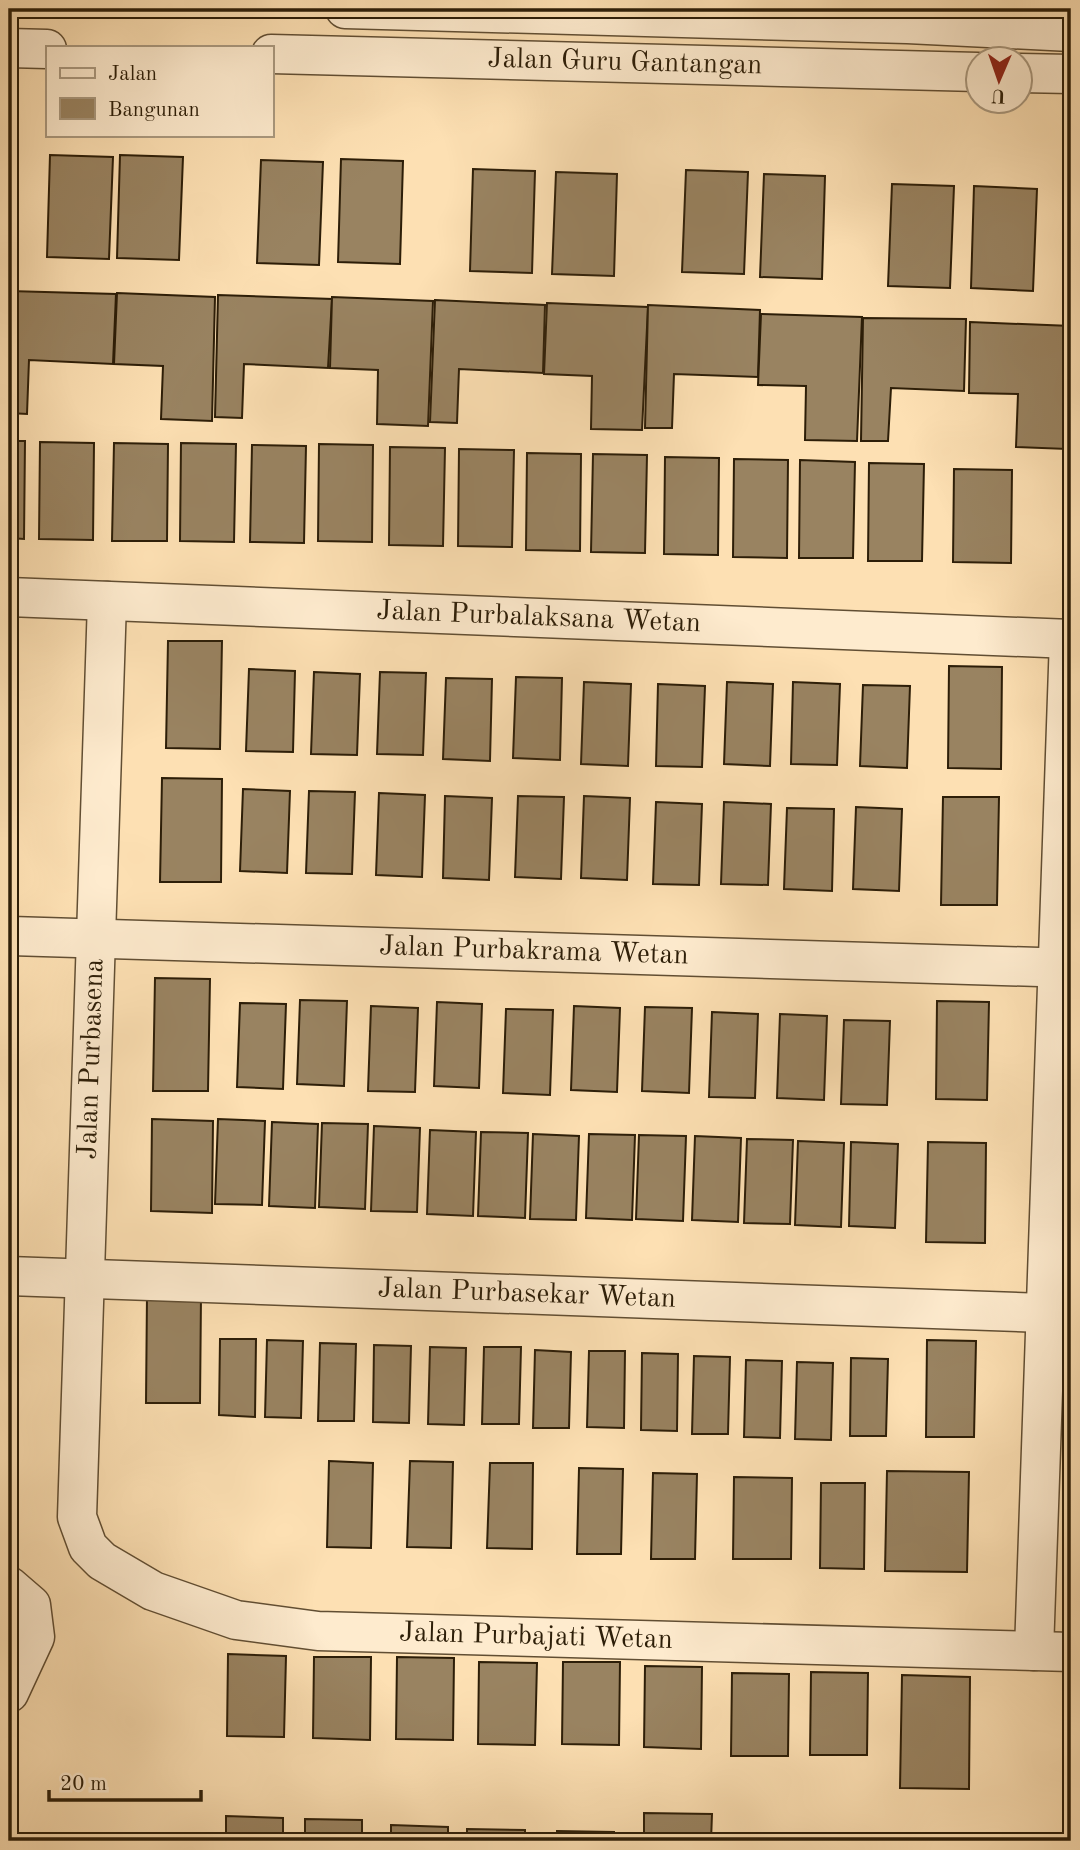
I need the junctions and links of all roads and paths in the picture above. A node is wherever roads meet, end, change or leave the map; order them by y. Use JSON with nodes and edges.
{"nodes":[{"id":1,"x":345,"y":9,"type":"edge"},
{"id":2,"x":827,"y":16,"type":"edge"},
{"id":3,"x":908,"y":16,"type":"edge"},
{"id":4,"x":1071,"y":32,"type":"edge"},
{"id":5,"x":9,"y":48,"type":"edge"},
{"id":6,"x":46,"y":49,"type":"edge"},
{"id":7,"x":273,"y":54,"type":"edge"},
{"id":8,"x":964,"y":72,"type":"edge"},
{"id":9,"x":1034,"y":73,"type":"edge"},
{"id":10,"x":1071,"y":74,"type":"edge"},
{"id":11,"x":9,"y":597,"type":"edge"},
{"id":12,"x":107,"y":601,"type":"junction"},
{"id":13,"x":1070,"y":639,"type":"edge"},
{"id":14,"x":10,"y":936,"type":"dead end"},
{"id":15,"x":96,"y":939,"type":"junction"},
{"id":16,"x":1064,"y":968,"type":"edge"},
{"id":17,"x":9,"y":1276,"type":"edge"},
{"id":18,"x":85,"y":1279,"type":"junction"},
{"id":19,"x":1058,"y":1313,"type":"edge"},
{"id":20,"x":77,"y":1517,"type":"joint"},
{"id":21,"x":9,"y":1586,"type":"edge"},
{"id":22,"x":1034,"y":1651,"type":"junction"},
{"id":23,"x":1071,"y":1652,"type":"edge"},
{"id":24,"x":9,"y":1693,"type":"edge"}],
"edges":[{"from":1,"to":2,"type":"street","name":"Jalan Guru Gantangan"},
{"from":2,"to":3,"type":"street","name":"Jalan Guru Gantangan"},
{"from":3,"to":4,"type":"street","name":"Jalan Guru Gantangan"},
{"from":5,"to":6,"type":"street"},
{"from":7,"to":8,"type":"street","name":"Jalan Guru Gantangan"},
{"from":9,"to":10,"type":"street"},
{"from":11,"to":12,"type":"street","name":"Jalan Purbalaksana Wetan"},
{"from":12,"to":13,"type":"street","name":"Jalan Purbalaksana Wetan"},
{"from":12,"to":15,"type":"street","name":"Jalan Purbasena"},
{"from":13,"to":16,"type":"street"},
{"from":14,"to":15,"type":"street","name":"Jalan Purbakrama Wetan"},
{"from":15,"to":16,"type":"street","name":"Jalan Purbakrama Wetan"},
{"from":15,"to":18,"type":"street","name":"Jalan Purbasena"},
{"from":16,"to":19,"type":"street"},
{"from":17,"to":18,"type":"street","name":"Jalan Purbasekar Wetan"},
{"from":18,"to":19,"type":"street","name":"Jalan Purbasekar Wetan"},
{"from":18,"to":20,"type":"street","name":"Jalan Purbasena"},
{"from":19,"to":22,"type":"street"},
{"from":20,"to":22,"type":"street","name":"Jalan Purbajati Wetan"},
{"from":21,"to":24,"type":"street"},
{"from":22,"to":23,"type":"street","name":"Jalan Purbajati Wetan"}]}
